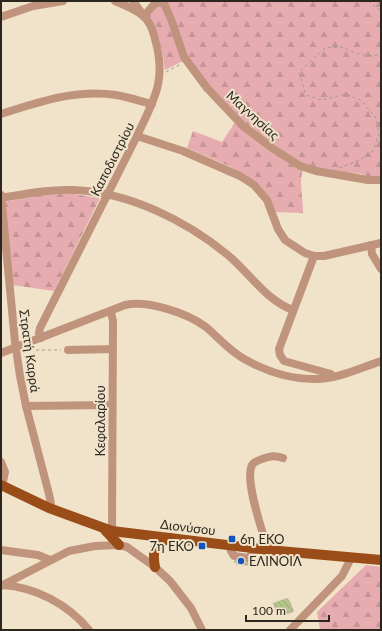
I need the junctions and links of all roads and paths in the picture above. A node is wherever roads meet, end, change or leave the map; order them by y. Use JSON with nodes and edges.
{"nodes":[{"id":1,"x":63,"y":1,"type":"edge"},
{"id":2,"x":115,"y":1,"type":"edge"},
{"id":3,"x":133,"y":1,"type":"edge"},
{"id":4,"x":157,"y":1,"type":"edge"},
{"id":5,"x":163,"y":1,"type":"edge"},
{"id":6,"x":368,"y":1,"type":"edge"},
{"id":7,"x":381,"y":11,"type":"edge"},
{"id":8,"x":144,"y":16,"type":"junction"},
{"id":9,"x":1,"y":17,"type":"edge"},
{"id":10,"x":381,"y":54,"type":"edge"},
{"id":11,"x":187,"y":61,"type":"junction"},
{"id":12,"x":161,"y":74,"type":"junction"},
{"id":13,"x":152,"y":104,"type":"junction"},
{"id":14,"x":1,"y":114,"type":"edge"},
{"id":15,"x":137,"y":136,"type":"junction"},
{"id":16,"x":330,"y":174,"type":"junction"},
{"id":17,"x":381,"y":180,"type":"edge"},
{"id":18,"x":1,"y":195,"type":"edge"},
{"id":19,"x":108,"y":195,"type":"junction"},
{"id":20,"x":1,"y":198,"type":"edge"},
{"id":21,"x":381,"y":243,"type":"edge"},
{"id":22,"x":371,"y":245,"type":"junction"},
{"id":23,"x":314,"y":256,"type":"junction"},
{"id":24,"x":381,"y":269,"type":"edge"},
{"id":25,"x":294,"y":310,"type":"junction"},
{"id":26,"x":111,"y":312,"type":"junction"},
{"id":27,"x":41,"y":338,"type":"junction"},
{"id":28,"x":16,"y":348,"type":"junction"},
{"id":29,"x":113,"y":349,"type":"junction"},
{"id":30,"x":30,"y":350,"type":"dead end"},
{"id":31,"x":68,"y":350,"type":"joint"},
{"id":32,"x":1,"y":353,"type":"edge"},
{"id":33,"x":381,"y":361,"type":"edge"},
{"id":34,"x":332,"y":377,"type":"junction"},
{"id":35,"x":112,"y":405,"type":"junction"},
{"id":36,"x":26,"y":406,"type":"junction"},
{"id":37,"x":283,"y":458,"type":"dead end"},
{"id":38,"x":1,"y":462,"type":"edge"},
{"id":39,"x":2,"y":485,"type":"edge"},
{"id":40,"x":50,"y":508,"type":"junction"},
{"id":41,"x":108,"y":530,"type":"junction"},
{"id":42,"x":131,"y":533,"type":"junction"},
{"id":43,"x":170,"y":538,"type":"junction"},
{"id":44,"x":123,"y":546,"type":"junction"},
{"id":45,"x":1,"y":550,"type":"edge"},
{"id":46,"x":268,"y":550,"type":"junction"},
{"id":47,"x":231,"y":551,"type":"dead end"},
{"id":48,"x":253,"y":553,"type":"dead end"},
{"id":49,"x":350,"y":558,"type":"junction"},
{"id":50,"x":50,"y":560,"type":"junction"},
{"id":51,"x":381,"y":560,"type":"edge"},
{"id":52,"x":155,"y":567,"type":"junction"},
{"id":53,"x":1,"y":586,"type":"edge"},
{"id":54,"x":89,"y":630,"type":"edge"},
{"id":55,"x":202,"y":630,"type":"edge"},
{"id":56,"x":290,"y":630,"type":"edge"}],
"edges":[{"from":1,"to":9,"type":"street"},
{"from":2,"to":8,"type":"street"},
{"from":3,"to":8,"type":"street","name":"Καποδιστρίου"},
{"from":4,"to":8,"type":"street"},
{"from":5,"to":11,"type":"street","name":"Μαγνησίας"},
{"from":6,"to":7,"type":"path"},
{"from":8,"to":12,"type":"street","name":"Καποδιστρίου"},
{"from":10,"to":16,"type":"path"},
{"from":11,"to":12,"type":"path"},
{"from":11,"to":16,"type":"street","name":"Μαγνησίας"},
{"from":12,"to":13,"type":"street","name":"Καποδιστρίου"},
{"from":13,"to":14,"type":"street"},
{"from":13,"to":15,"type":"street","name":"Καποδιστρίου"},
{"from":15,"to":19,"type":"street","name":"Καποδιστρίου"},
{"from":15,"to":23,"type":"street"},
{"from":16,"to":17,"type":"street","name":"Μαγνησίας"},
{"from":18,"to":20,"type":"street","name":"Στρατή Καρρά"},
{"from":19,"to":20,"type":"street"},
{"from":19,"to":25,"type":"street"},
{"from":19,"to":27,"type":"street","name":"Καποδιστρίου"},
{"from":20,"to":28,"type":"street","name":"Στρατή Καρρά"},
{"from":21,"to":22,"type":"street"},
{"from":22,"to":23,"type":"street"},
{"from":22,"to":24,"type":"street"},
{"from":23,"to":25,"type":"street"},
{"from":25,"to":34,"type":"street"},
{"from":26,"to":27,"type":"street"},
{"from":26,"to":29,"type":"street","name":"Κεφαλαρίου"},
{"from":26,"to":34,"type":"street"},
{"from":27,"to":28,"type":"street"},
{"from":28,"to":32,"type":"street"},
{"from":28,"to":36,"type":"street","name":"Στρατή Καρρά"},
{"from":29,"to":31,"type":"street"},
{"from":29,"to":35,"type":"street","name":"Κεφαλαρίου"},
{"from":30,"to":31,"type":"path"},
{"from":33,"to":34,"type":"street"},
{"from":35,"to":36,"type":"street"},
{"from":35,"to":41,"type":"street","name":"Κεφαλαρίου"},
{"from":36,"to":40,"type":"street","name":"Στρατή Καρρά"},
{"from":37,"to":46,"type":"street"},
{"from":38,"to":39,"type":"street"},
{"from":39,"to":40,"type":"main road","name":"Διονύσου"},
{"from":40,"to":41,"type":"main road","name":"Διονύσου"},
{"from":41,"to":42,"type":"main road","name":"Διονύσου"},
{"from":41,"to":44,"type":"main road"},
{"from":42,"to":43,"type":"main road","name":"Διονύσου"},
{"from":42,"to":44,"type":"street"},
{"from":43,"to":46,"type":"main road","name":"Διονύσου"},
{"from":43,"to":52,"type":"main road"},
{"from":44,"to":50,"type":"street"},
{"from":44,"to":52,"type":"street"},
{"from":45,"to":50,"type":"street"},
{"from":46,"to":49,"type":"main road","name":"Διονύσου"},
{"from":47,"to":48,"type":"street"},
{"from":49,"to":51,"type":"main road","name":"Διονύσου"},
{"from":49,"to":56,"type":"street"},
{"from":50,"to":53,"type":"street"},
{"from":52,"to":55,"type":"street"},
{"from":53,"to":54,"type":"street"}]}
